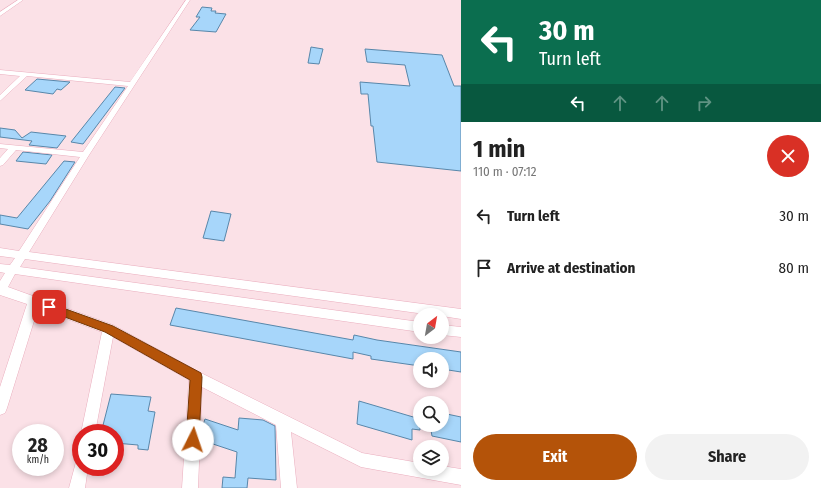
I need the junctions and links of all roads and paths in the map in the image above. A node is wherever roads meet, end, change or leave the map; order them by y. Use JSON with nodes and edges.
{"nodes":[{"id":1,"x":21,"y":0,"type":"edge"},
{"id":2,"x":188,"y":0,"type":"edge"},
{"id":3,"x":0,"y":14,"type":"edge"},
{"id":4,"x":0,"y":72,"type":"edge"},
{"id":5,"x":26,"y":74,"type":"junction"},
{"id":6,"x":132,"y":84,"type":"junction"},
{"id":7,"x":0,"y":99,"type":"edge"},
{"id":8,"x":0,"y":146,"type":"edge"},
{"id":9,"x":14,"y":147,"type":"junction"},
{"id":10,"x":85,"y":155,"type":"junction"},
{"id":11,"x":0,"y":163,"type":"edge"},
{"id":12,"x":0,"y":252,"type":"edge"},
{"id":13,"x":21,"y":254,"type":"junction"},
{"id":14,"x":0,"y":268,"type":"edge"},
{"id":15,"x":12,"y":270,"type":"junction"},
{"id":16,"x":0,"y":290,"type":"edge"},
{"id":17,"x":34,"y":302,"type":"junction"},
{"id":18,"x":461,"y":314,"type":"edge"},
{"id":19,"x":413,"y":326,"type":"edge"},
{"id":20,"x":109,"y":329,"type":"junction"},
{"id":21,"x":449,"y":331,"type":"edge"},
{"id":22,"x":461,"y":332,"type":"edge"},
{"id":23,"x":196,"y":377,"type":"junction"},
{"id":24,"x":0,"y":408,"type":"edge"},
{"id":25,"x":282,"y":420,"type":"junction"},
{"id":26,"x":90,"y":424,"type":"edge"},
{"id":27,"x":79,"y":476,"type":"edge"},
{"id":28,"x":461,"y":477,"type":"edge"},
{"id":29,"x":77,"y":488,"type":"edge"},
{"id":30,"x":190,"y":488,"type":"edge"},
{"id":31,"x":289,"y":488,"type":"edge"}],
"edges":[{"from":1,"to":3,"type":"street"},
{"from":2,"to":6,"type":"street"},
{"from":4,"to":5,"type":"street"},
{"from":5,"to":6,"type":"street"},
{"from":5,"to":7,"type":"street"},
{"from":6,"to":10,"type":"street"},
{"from":8,"to":9,"type":"street"},
{"from":9,"to":10,"type":"street"},
{"from":9,"to":11,"type":"street"},
{"from":10,"to":13,"type":"street"},
{"from":12,"to":13,"type":"street"},
{"from":13,"to":15,"type":"street"},
{"from":13,"to":18,"type":"street"},
{"from":14,"to":15,"type":"street"},
{"from":15,"to":16,"type":"street"},
{"from":15,"to":19,"type":"street"},
{"from":16,"to":17,"type":"street"},
{"from":17,"to":20,"type":"street"},
{"from":17,"to":24,"type":"street"},
{"from":20,"to":23,"type":"street"},
{"from":20,"to":26,"type":"street"},
{"from":21,"to":22,"type":"street"},
{"from":23,"to":25,"type":"street"},
{"from":23,"to":30,"type":"street"},
{"from":25,"to":28,"type":"street"},
{"from":25,"to":31,"type":"street"},
{"from":27,"to":29,"type":"street"}]}
